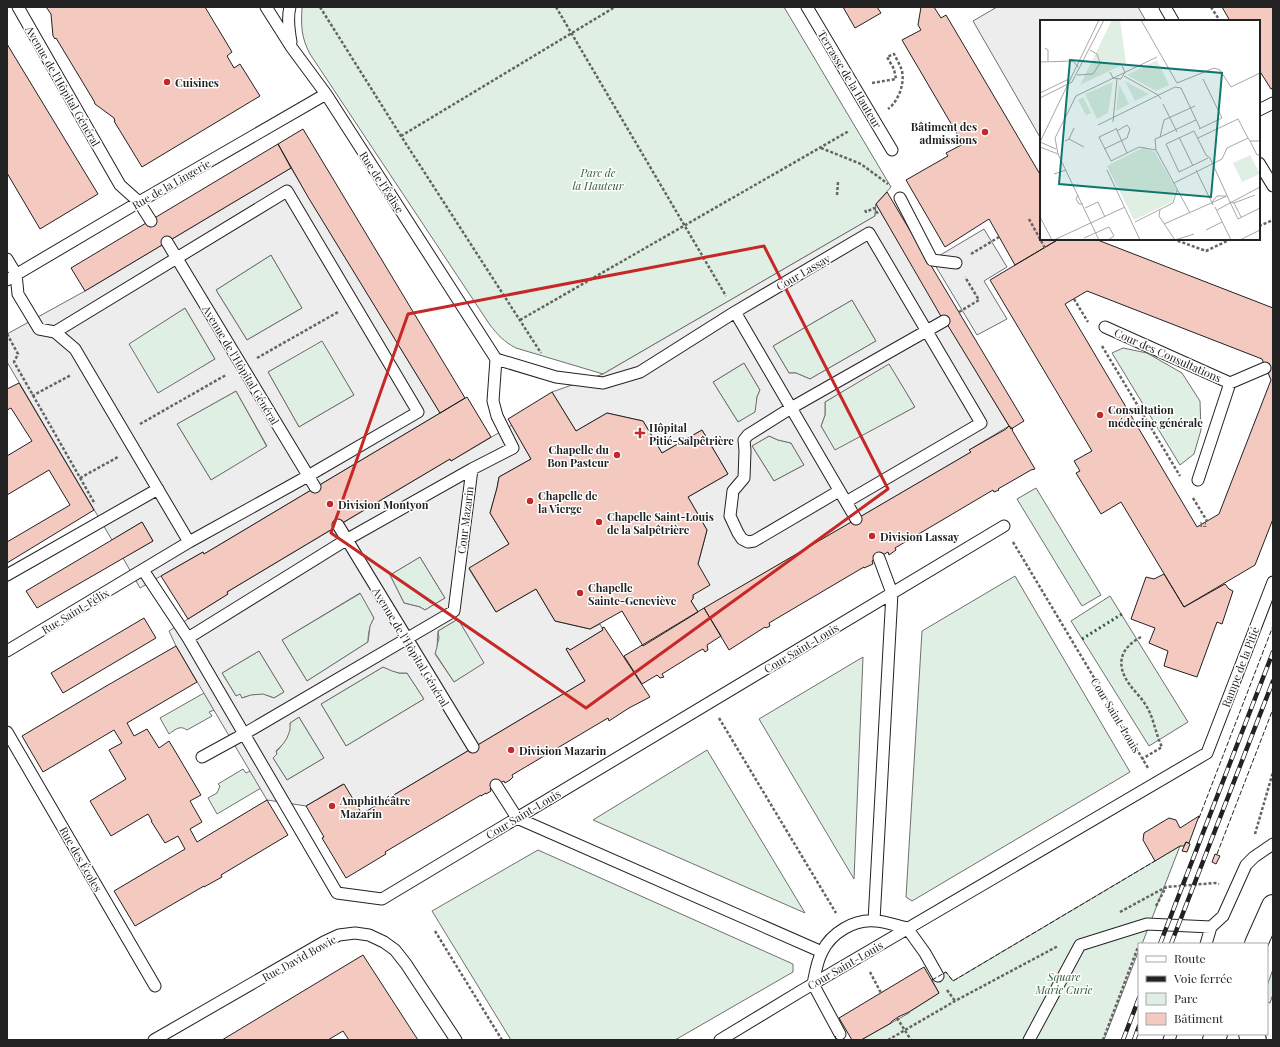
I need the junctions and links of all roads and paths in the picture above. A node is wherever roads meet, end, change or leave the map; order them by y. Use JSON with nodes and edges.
{"nodes":[{"id":1,"x":18,"y":7,"type":"edge"},
{"id":2,"x":266,"y":7,"type":"edge"},
{"id":3,"x":290,"y":7,"type":"edge"},
{"id":4,"x":320,"y":7,"type":"edge"},
{"id":5,"x":556,"y":7,"type":"edge"},
{"id":6,"x":615,"y":7,"type":"edge"},
{"id":7,"x":807,"y":7,"type":"edge"},
{"id":8,"x":1165,"y":7,"type":"edge"},
{"id":9,"x":1211,"y":7,"type":"edge"},
{"id":10,"x":1173,"y":20,"type":"edge"},
{"id":11,"x":1219,"y":20,"type":"edge"},
{"id":12,"x":571,"y":33,"type":"junction"},
{"id":13,"x":292,"y":48,"type":"junction"},
{"id":14,"x":896,"y":79,"type":"dead end"},
{"id":15,"x":326,"y":94,"type":"junction"},
{"id":16,"x":1273,"y":102,"type":"edge"},
{"id":17,"x":1260,"y":109,"type":"edge"},
{"id":18,"x":882,"y":112,"type":"dead end"},
{"id":19,"x":849,"y":131,"type":"dead end"},
{"id":20,"x":401,"y":136,"type":"junction"},
{"id":21,"x":821,"y":148,"type":"junction"},
{"id":22,"x":892,"y":150,"type":"dead end"},
{"id":23,"x":1260,"y":165,"type":"edge"},
{"id":24,"x":838,"y":182,"type":"dead end"},
{"id":25,"x":885,"y":182,"type":"dead end"},
{"id":26,"x":1273,"y":186,"type":"edge"},
{"id":27,"x":837,"y":195,"type":"dead end"},
{"id":28,"x":900,"y":198,"type":"dead end"},
{"id":29,"x":139,"y":202,"type":"junction"},
{"id":30,"x":866,"y":210,"type":"dead end"},
{"id":31,"x":878,"y":214,"type":"dead end"},
{"id":32,"x":1029,"y":219,"type":"dead end"},
{"id":33,"x":151,"y":220,"type":"dead end"},
{"id":34,"x":1272,"y":221,"type":"edge"},
{"id":35,"x":684,"y":226,"type":"junction"},
{"id":36,"x":1260,"y":226,"type":"edge"},
{"id":37,"x":1040,"y":239,"type":"edge"},
{"id":38,"x":1041,"y":240,"type":"edge"},
{"id":39,"x":1176,"y":240,"type":"edge"},
{"id":40,"x":1229,"y":240,"type":"edge"},
{"id":41,"x":167,"y":242,"type":"dead end"},
{"id":42,"x":1045,"y":248,"type":"dead end"},
{"id":43,"x":177,"y":258,"type":"junction"},
{"id":44,"x":7,"y":259,"type":"edge"},
{"id":45,"x":956,"y":263,"type":"dead end"},
{"id":46,"x":11,"y":277,"type":"edge"},
{"id":47,"x":1074,"y":299,"type":"dead end"},
{"id":48,"x":735,"y":312,"type":"junction"},
{"id":49,"x":520,"y":320,"type":"junction"},
{"id":50,"x":944,"y":321,"type":"dead end"},
{"id":51,"x":1089,"y":324,"type":"dead end"},
{"id":52,"x":1105,"y":327,"type":"dead end"},
{"id":53,"x":927,"y":330,"type":"junction"},
{"id":54,"x":55,"y":332,"type":"junction"},
{"id":55,"x":7,"y":334,"type":"edge"},
{"id":56,"x":1101,"y":344,"type":"dead end"},
{"id":57,"x":496,"y":359,"type":"junction"},
{"id":58,"x":86,"y":367,"type":"junction"},
{"id":59,"x":1265,"y":368,"type":"dead end"},
{"id":60,"x":556,"y":377,"type":"junction"},
{"id":61,"x":1230,"y":383,"type":"junction"},
{"id":62,"x":32,"y":396,"type":"junction"},
{"id":63,"x":791,"y":408,"type":"junction"},
{"id":64,"x":134,"y":448,"type":"junction"},
{"id":65,"x":472,"y":469,"type":"junction"},
{"id":66,"x":308,"y":476,"type":"junction"},
{"id":67,"x":80,"y":478,"type":"junction"},
{"id":68,"x":1198,"y":480,"type":"dead end"},
{"id":69,"x":1183,"y":482,"type":"dead end"},
{"id":70,"x":315,"y":487,"type":"dead end"},
{"id":71,"x":158,"y":489,"type":"junction"},
{"id":72,"x":839,"y":491,"type":"junction"},
{"id":73,"x":1191,"y":495,"type":"dead end"},
{"id":74,"x":93,"y":500,"type":"dead end"},
{"id":75,"x":846,"y":502,"type":"junction"},
{"id":76,"x":856,"y":519,"type":"dead end"},
{"id":77,"x":1207,"y":521,"type":"dead end"},
{"id":78,"x":338,"y":526,"type":"dead end"},
{"id":79,"x":1004,"y":526,"type":"joint"},
{"id":80,"x":346,"y":540,"type":"junction"},
{"id":81,"x":189,"y":542,"type":"junction"},
{"id":82,"x":879,"y":558,"type":"dead end"},
{"id":83,"x":143,"y":570,"type":"junction"},
{"id":84,"x":7,"y":575,"type":"edge"},
{"id":85,"x":1273,"y":582,"type":"edge"},
{"id":86,"x":892,"y":593,"type":"junction"},
{"id":87,"x":1141,"y":637,"type":"dead end"},
{"id":88,"x":188,"y":638,"type":"junction"},
{"id":89,"x":406,"y":639,"type":"junction"},
{"id":90,"x":7,"y":652,"type":"edge"},
{"id":91,"x":710,"y":702,"type":"junction"},
{"id":92,"x":7,"y":732,"type":"edge"},
{"id":93,"x":244,"y":734,"type":"junction"},
{"id":94,"x":473,"y":748,"type":"dead end"},
{"id":95,"x":1207,"y":753,"type":"joint"},
{"id":96,"x":202,"y":757,"type":"dead end"},
{"id":97,"x":1142,"y":759,"type":"junction"},
{"id":98,"x":1273,"y":772,"type":"edge"},
{"id":99,"x":1156,"y":782,"type":"junction"},
{"id":100,"x":496,"y":785,"type":"dead end"},
{"id":101,"x":517,"y":818,"type":"junction"},
{"id":102,"x":1273,"y":844,"type":"edge"},
{"id":103,"x":1246,"y":865,"type":"junction"},
{"id":104,"x":1214,"y":883,"type":"dead end"},
{"id":105,"x":1166,"y":887,"type":"dead end"},
{"id":106,"x":1273,"y":906,"type":"edge"},
{"id":107,"x":835,"y":911,"type":"dead end"},
{"id":108,"x":874,"y":921,"type":"junction"},
{"id":109,"x":1211,"y":927,"type":"junction"},
{"id":110,"x":907,"y":928,"type":"junction"},
{"id":111,"x":435,"y":931,"type":"dead end"},
{"id":112,"x":1206,"y":943,"type":"edge"},
{"id":113,"x":1256,"y":943,"type":"edge"},
{"id":114,"x":1138,"y":947,"type":"edge"},
{"id":115,"x":822,"y":952,"type":"junction"},
{"id":116,"x":861,"y":956,"type":"junction"},
{"id":117,"x":938,"y":976,"type":"dead end"},
{"id":118,"x":813,"y":984,"type":"junction"},
{"id":119,"x":155,"y":986,"type":"dead end"},
{"id":120,"x":881,"y":993,"type":"dead end"},
{"id":121,"x":955,"y":1001,"type":"dead end"},
{"id":122,"x":897,"y":1018,"type":"dead end"},
{"id":123,"x":905,"y":1031,"type":"junction"},
{"id":124,"x":840,"y":1034,"type":"dead end"},
{"id":125,"x":154,"y":1040,"type":"edge"},
{"id":126,"x":456,"y":1040,"type":"edge"},
{"id":127,"x":502,"y":1040,"type":"edge"},
{"id":128,"x":720,"y":1040,"type":"edge"},
{"id":129,"x":888,"y":1040,"type":"edge"},
{"id":130,"x":911,"y":1040,"type":"edge"},
{"id":131,"x":1029,"y":1040,"type":"edge"},
{"id":132,"x":1103,"y":1040,"type":"edge"}],
"edges":[{"from":1,"to":29,"type":"lane","name":"Avenue de l'Hôpital Général"},
{"from":2,"to":13,"type":"lane","name":"Rue de l'Église"},
{"from":3,"to":13,"type":"lane"},
{"from":4,"to":20,"type":"path"},
{"from":5,"to":12,"type":"path"},
{"from":6,"to":12,"type":"path"},
{"from":7,"to":22,"type":"lane","name":"Terrasse de la Hauteur"},
{"from":8,"to":10,"type":"lane"},
{"from":9,"to":11,"type":"path"},
{"from":12,"to":20,"type":"path"},
{"from":12,"to":35,"type":"path"},
{"from":13,"to":15,"type":"lane","name":"Rue de l'Église"},
{"from":14,"to":18,"type":"path"},
{"from":15,"to":29,"type":"lane","name":"Rue de la Lingerie"},
{"from":15,"to":57,"type":"lane","name":"Rue de l'Église"},
{"from":16,"to":17,"type":"lane"},
{"from":19,"to":21,"type":"path"},
{"from":20,"to":49,"type":"path"},
{"from":21,"to":25,"type":"path"},
{"from":21,"to":35,"type":"path"},
{"from":23,"to":26,"type":"lane"},
{"from":24,"to":27,"type":"path"},
{"from":28,"to":45,"type":"lane"},
{"from":29,"to":33,"type":"lane","name":"Avenue de l'Hôpital Général"},
{"from":29,"to":46,"type":"lane","name":"Rue de la Lingerie"},
{"from":30,"to":31,"type":"path"},
{"from":32,"to":37,"type":"path"},
{"from":34,"to":36,"type":"path"},
{"from":35,"to":48,"type":"path"},
{"from":35,"to":49,"type":"path"},
{"from":38,"to":42,"type":"path"},
{"from":39,"to":40,"type":"path"},
{"from":41,"to":43,"type":"lane","name":"Avenue de l'Hôpital Général"},
{"from":43,"to":54,"type":"lane"},
{"from":43,"to":66,"type":"lane","name":"Avenue de l'Hôpital Général"},
{"from":43,"to":66,"type":"lane","name":"Rue Saint-Félix"},
{"from":44,"to":46,"type":"lane"},
{"from":46,"to":54,"type":"lane"},
{"from":47,"to":51,"type":"path"},
{"from":48,"to":53,"type":"lane","name":"Cour Lassay"},
{"from":48,"to":60,"type":"lane"},
{"from":48,"to":63,"type":"lane"},
{"from":49,"to":60,"type":"path"},
{"from":50,"to":53,"type":"lane"},
{"from":52,"to":61,"type":"lane","name":"Cour des Consultations"},
{"from":53,"to":63,"type":"lane"},
{"from":53,"to":75,"type":"lane","name":"Cour Lassay"},
{"from":54,"to":58,"type":"lane"},
{"from":55,"to":62,"type":"path"},
{"from":56,"to":69,"type":"path"},
{"from":57,"to":60,"type":"lane"},
{"from":57,"to":65,"type":"lane"},
{"from":58,"to":62,"type":"path"},
{"from":58,"to":64,"type":"lane"},
{"from":59,"to":61,"type":"lane","name":"Cour des Consultations"},
{"from":61,"to":68,"type":"lane","name":"Cour des Consultations"},
{"from":62,"to":67,"type":"path"},
{"from":63,"to":72,"type":"lane"},
{"from":63,"to":72,"type":"lane"},
{"from":64,"to":67,"type":"path"},
{"from":64,"to":71,"type":"lane"},
{"from":65,"to":80,"type":"lane","name":"Cour Mazarin"},
{"from":65,"to":89,"type":"lane","name":"Cour Mazarin"},
{"from":66,"to":70,"type":"lane","name":"Avenue de l'Hôpital Général"},
{"from":66,"to":81,"type":"lane","name":"Rue Saint-Félix"},
{"from":67,"to":74,"type":"path"},
{"from":71,"to":81,"type":"lane"},
{"from":71,"to":84,"type":"lane"},
{"from":72,"to":75,"type":"lane"},
{"from":73,"to":77,"type":"path"},
{"from":75,"to":76,"type":"lane"},
{"from":78,"to":80,"type":"lane","name":"Avenue de l'Hôpital Général"},
{"from":79,"to":86,"type":"lane","name":"Cour Saint-Louis"},
{"from":79,"to":97,"type":"path","name":"Cour Saint-Louis"},
{"from":80,"to":88,"type":"lane","name":"Cour Mazarin"},
{"from":80,"to":89,"type":"lane","name":"Avenue de l'Hôpital Général"},
{"from":81,"to":83,"type":"lane","name":"Rue Saint-Félix"},
{"from":82,"to":86,"type":"lane"},
{"from":83,"to":88,"type":"lane"},
{"from":83,"to":90,"type":"lane","name":"Rue Saint-Félix"},
{"from":85,"to":95,"type":"lane","name":"Rampe de la Pitié"},
{"from":86,"to":91,"type":"lane","name":"Cour Saint-Louis"},
{"from":86,"to":108,"type":"lane"},
{"from":87,"to":97,"type":"path"},
{"from":88,"to":93,"type":"lane"},
{"from":89,"to":93,"type":"lane","name":"Cour Mazarin"},
{"from":89,"to":94,"type":"lane","name":"Avenue de l'Hôpital Général"},
{"from":91,"to":101,"type":"lane","name":"Cour Saint-Louis"},
{"from":91,"to":107,"type":"path"},
{"from":92,"to":119,"type":"lane","name":"Rue des Écoles"},
{"from":93,"to":96,"type":"lane","name":"Cour Mazarin"},
{"from":93,"to":101,"type":"lane","name":"Cour Saint-Louis"},
{"from":95,"to":99,"type":"lane","name":"Cour Saint-Louis"},
{"from":97,"to":99,"type":"path","name":"Cour Saint-Louis"},
{"from":98,"to":103,"type":"path"},
{"from":99,"to":110,"type":"lane","name":"Cour Saint-Louis"},
{"from":100,"to":101,"type":"lane"},
{"from":101,"to":115,"type":"lane"},
{"from":102,"to":103,"type":"lane"},
{"from":103,"to":109,"type":"lane"},
{"from":104,"to":105,"type":"path"},
{"from":106,"to":113,"type":"main road"},
{"from":108,"to":110,"type":"lane"},
{"from":108,"to":115,"type":"lane"},
{"from":109,"to":112,"type":"lane"},
{"from":109,"to":131,"type":"lane"},
{"from":110,"to":116,"type":"lane","name":"Cour Saint-Louis"},
{"from":110,"to":117,"type":"lane"},
{"from":111,"to":127,"type":"path"},
{"from":114,"to":132,"type":"path"},
{"from":115,"to":118,"type":"lane"},
{"from":116,"to":118,"type":"lane","name":"Cour Saint-Louis"},
{"from":116,"to":120,"type":"path"},
{"from":118,"to":124,"type":"lane"},
{"from":118,"to":128,"type":"lane","name":"Cour Saint-Louis"},
{"from":121,"to":123,"type":"path"},
{"from":122,"to":123,"type":"path"},
{"from":123,"to":129,"type":"path"},
{"from":123,"to":130,"type":"path"},
{"from":125,"to":126,"type":"lane","name":"Rue David Bowie"}]}
